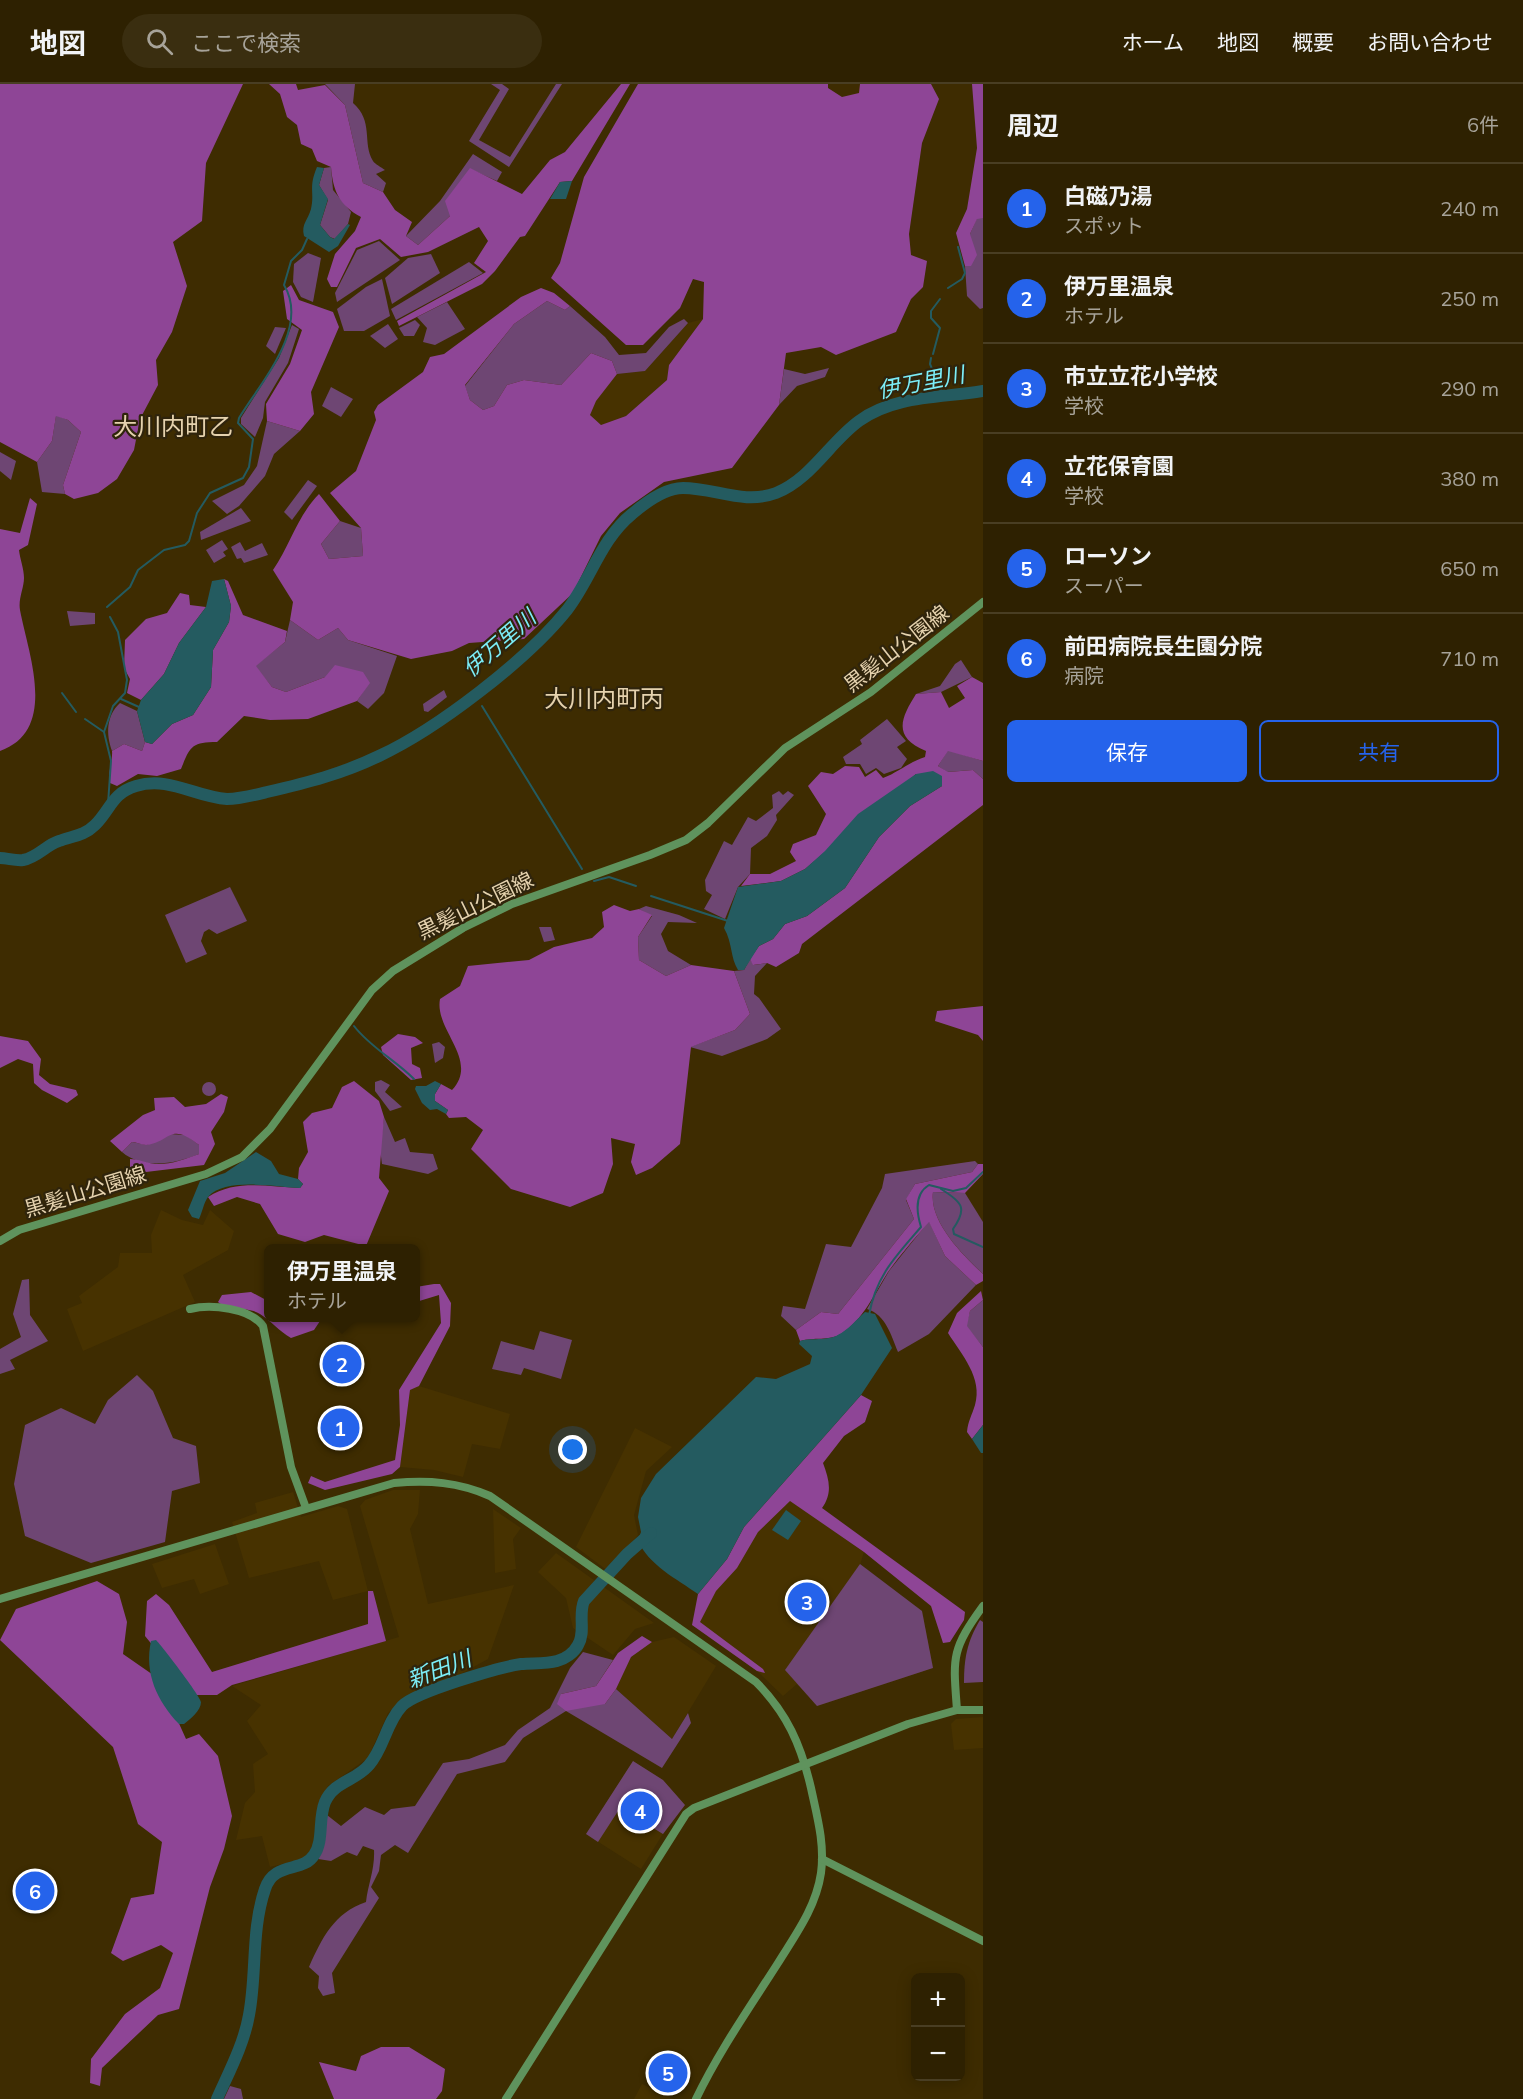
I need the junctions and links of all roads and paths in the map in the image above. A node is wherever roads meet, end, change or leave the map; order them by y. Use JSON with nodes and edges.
{"nodes":[{"id":1,"x":983,"y":602,"type":"edge"},
{"id":2,"x":0,"y":1240,"type":"edge"},
{"id":3,"x":190,"y":1309,"type":"dead end"},
{"id":4,"x":306,"y":1508,"type":"junction"},
{"id":5,"x":0,"y":1599,"type":"edge"},
{"id":6,"x":983,"y":1606,"type":"edge"},
{"id":7,"x":957,"y":1710,"type":"junction"},
{"id":8,"x":983,"y":1710,"type":"edge"},
{"id":9,"x":805,"y":1764,"type":"junction"},
{"id":10,"x":822,"y":1859,"type":"junction"},
{"id":11,"x":983,"y":1941,"type":"edge"},
{"id":12,"x":506,"y":2099,"type":"edge"},
{"id":13,"x":696,"y":2099,"type":"edge"}],
"edges":[{"from":1,"to":2,"type":"street","name":"黒髪山公園線"},
{"from":3,"to":4,"type":"street"},
{"from":4,"to":5,"type":"street"},
{"from":4,"to":9,"type":"street"},
{"from":6,"to":7,"type":"street"},
{"from":7,"to":8,"type":"street"},
{"from":7,"to":9,"type":"street"},
{"from":9,"to":10,"type":"street"},
{"from":9,"to":12,"type":"street"},
{"from":10,"to":11,"type":"street"},
{"from":10,"to":13,"type":"street"}]}
